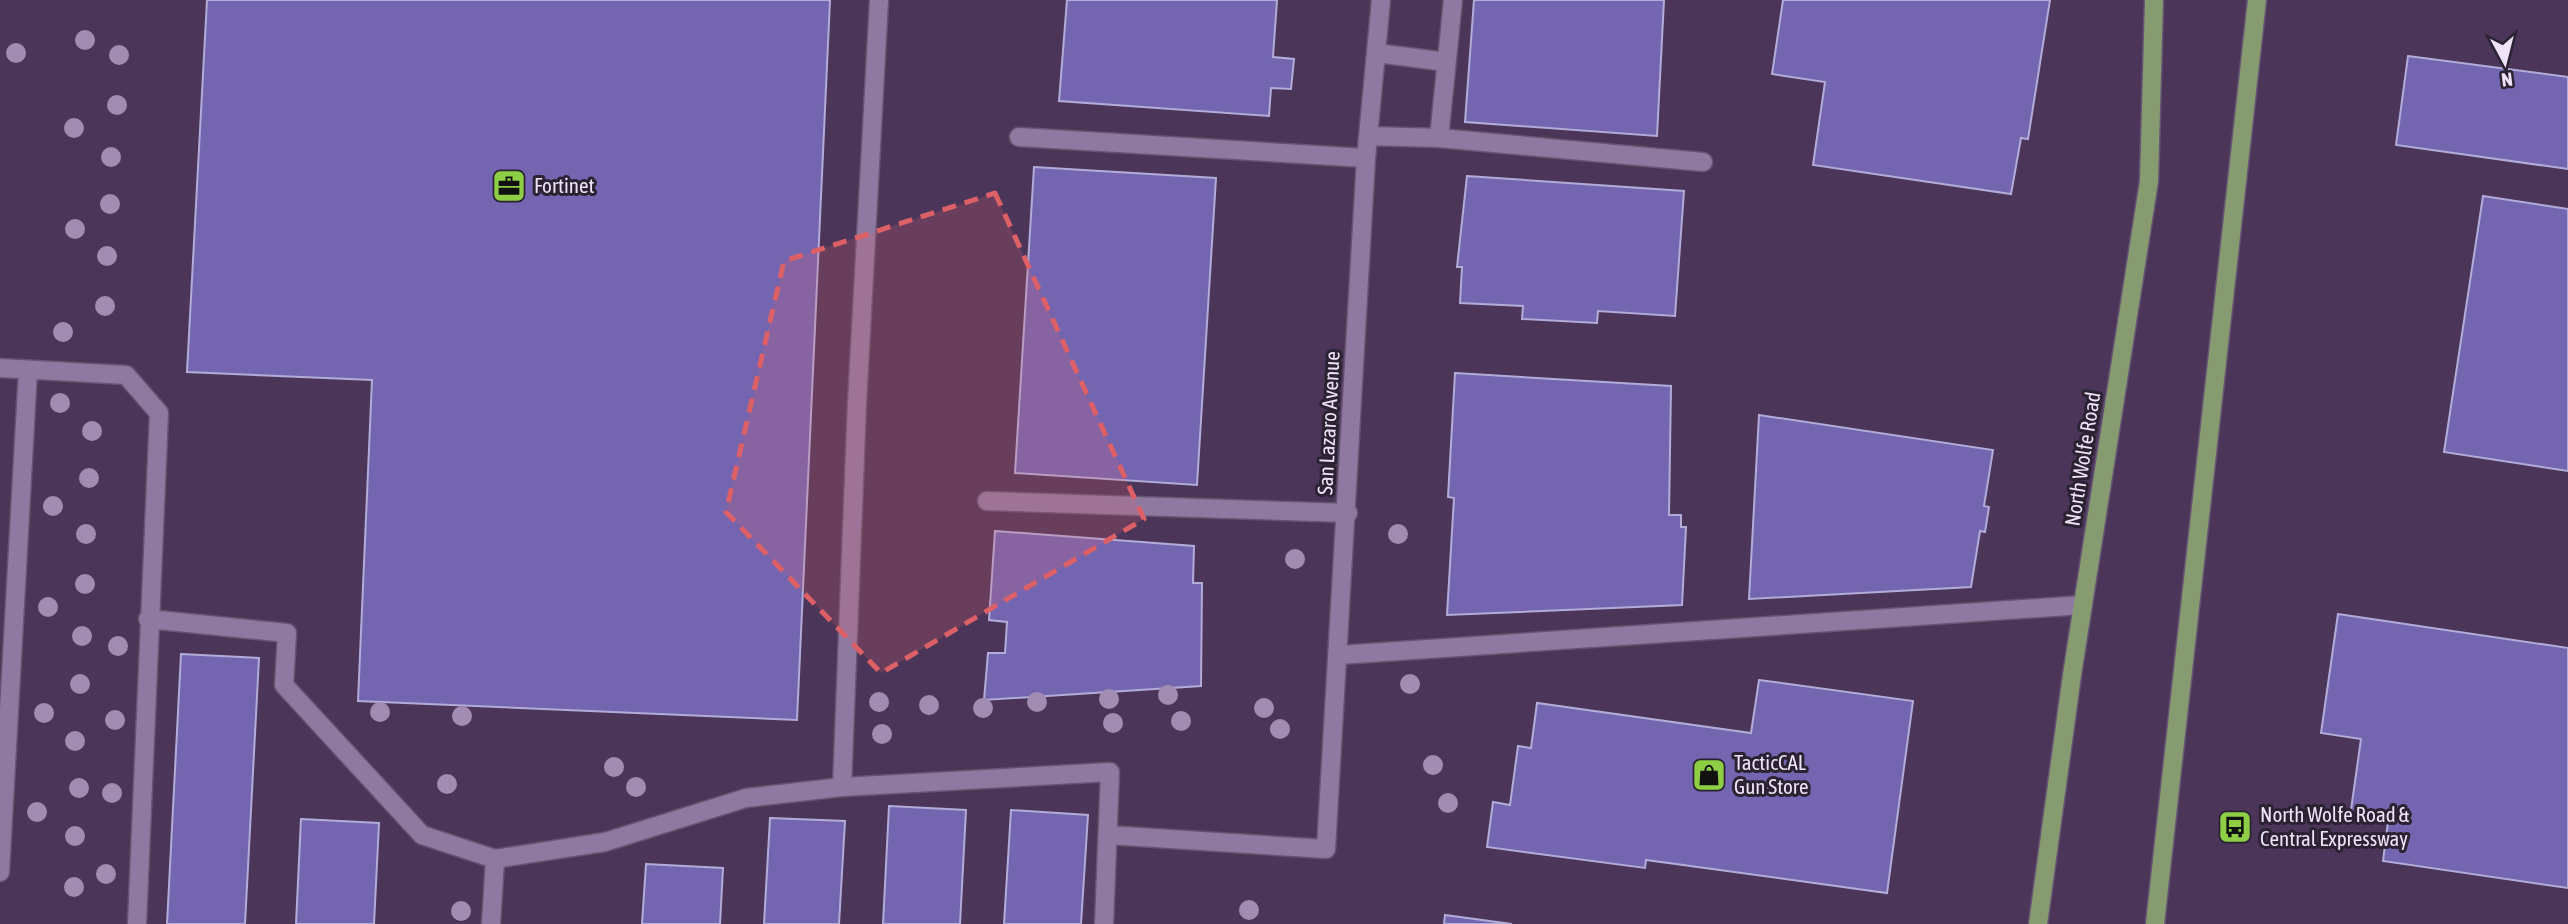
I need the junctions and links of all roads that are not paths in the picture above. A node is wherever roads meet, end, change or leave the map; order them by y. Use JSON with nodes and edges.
{"nodes":[{"id":1,"x":879,"y":0,"type":"edge"},
{"id":2,"x":1381,"y":0,"type":"edge"},
{"id":3,"x":1453,"y":0,"type":"edge"},
{"id":4,"x":2154,"y":0,"type":"edge"},
{"id":5,"x":2257,"y":0,"type":"edge"},
{"id":6,"x":1377,"y":53,"type":"junction"},
{"id":7,"x":1446,"y":62,"type":"junction"},
{"id":8,"x":1368,"y":135,"type":"junction"},
{"id":9,"x":1018,"y":137,"type":"dead end"},
{"id":10,"x":1439,"y":138,"type":"junction"},
{"id":11,"x":1366,"y":158,"type":"junction"},
{"id":12,"x":1703,"y":162,"type":"dead end"},
{"id":13,"x":0,"y":368,"type":"edge"},
{"id":14,"x":28,"y":370,"type":"junction"},
{"id":15,"x":987,"y":501,"type":"dead end"},
{"id":16,"x":1348,"y":513,"type":"junction"},
{"id":17,"x":2083,"y":606,"type":"junction"},
{"id":18,"x":148,"y":619,"type":"junction"},
{"id":19,"x":1339,"y":655,"type":"junction"},
{"id":20,"x":842,"y":787,"type":"junction"},
{"id":21,"x":1108,"y":835,"type":"junction"},
{"id":22,"x":495,"y":859,"type":"junction"},
{"id":23,"x":0,"y":872,"type":"edge"},
{"id":24,"x":137,"y":924,"type":"edge"},
{"id":25,"x":491,"y":924,"type":"edge"},
{"id":26,"x":1104,"y":924,"type":"edge"},
{"id":27,"x":2038,"y":924,"type":"edge"},
{"id":28,"x":2155,"y":924,"type":"edge"}],
"edges":[{"from":1,"to":20,"type":"street"},
{"from":2,"to":6,"type":"street","name":"San Lazaro Avenue"},
{"from":3,"to":7,"type":"street"},
{"from":4,"to":17,"type":"main road","name":"North Wolfe Road"},
{"from":5,"to":28,"type":"main road"},
{"from":6,"to":7,"type":"street"},
{"from":6,"to":8,"type":"street","name":"San Lazaro Avenue"},
{"from":7,"to":10,"type":"street"},
{"from":8,"to":10,"type":"street"},
{"from":8,"to":11,"type":"street","name":"San Lazaro Avenue"},
{"from":9,"to":11,"type":"street"},
{"from":10,"to":12,"type":"street"},
{"from":11,"to":16,"type":"street","name":"San Lazaro Avenue"},
{"from":13,"to":14,"type":"street"},
{"from":14,"to":18,"type":"street"},
{"from":14,"to":23,"type":"street"},
{"from":15,"to":16,"type":"street"},
{"from":16,"to":19,"type":"street","name":"San Lazaro Avenue"},
{"from":17,"to":19,"type":"street"},
{"from":17,"to":27,"type":"main road","name":"North Wolfe Road"},
{"from":18,"to":22,"type":"street"},
{"from":18,"to":24,"type":"street"},
{"from":19,"to":21,"type":"street","name":"San Lazaro Avenue"},
{"from":20,"to":21,"type":"street"},
{"from":20,"to":22,"type":"street"},
{"from":21,"to":26,"type":"street"},
{"from":22,"to":25,"type":"street"}]}
